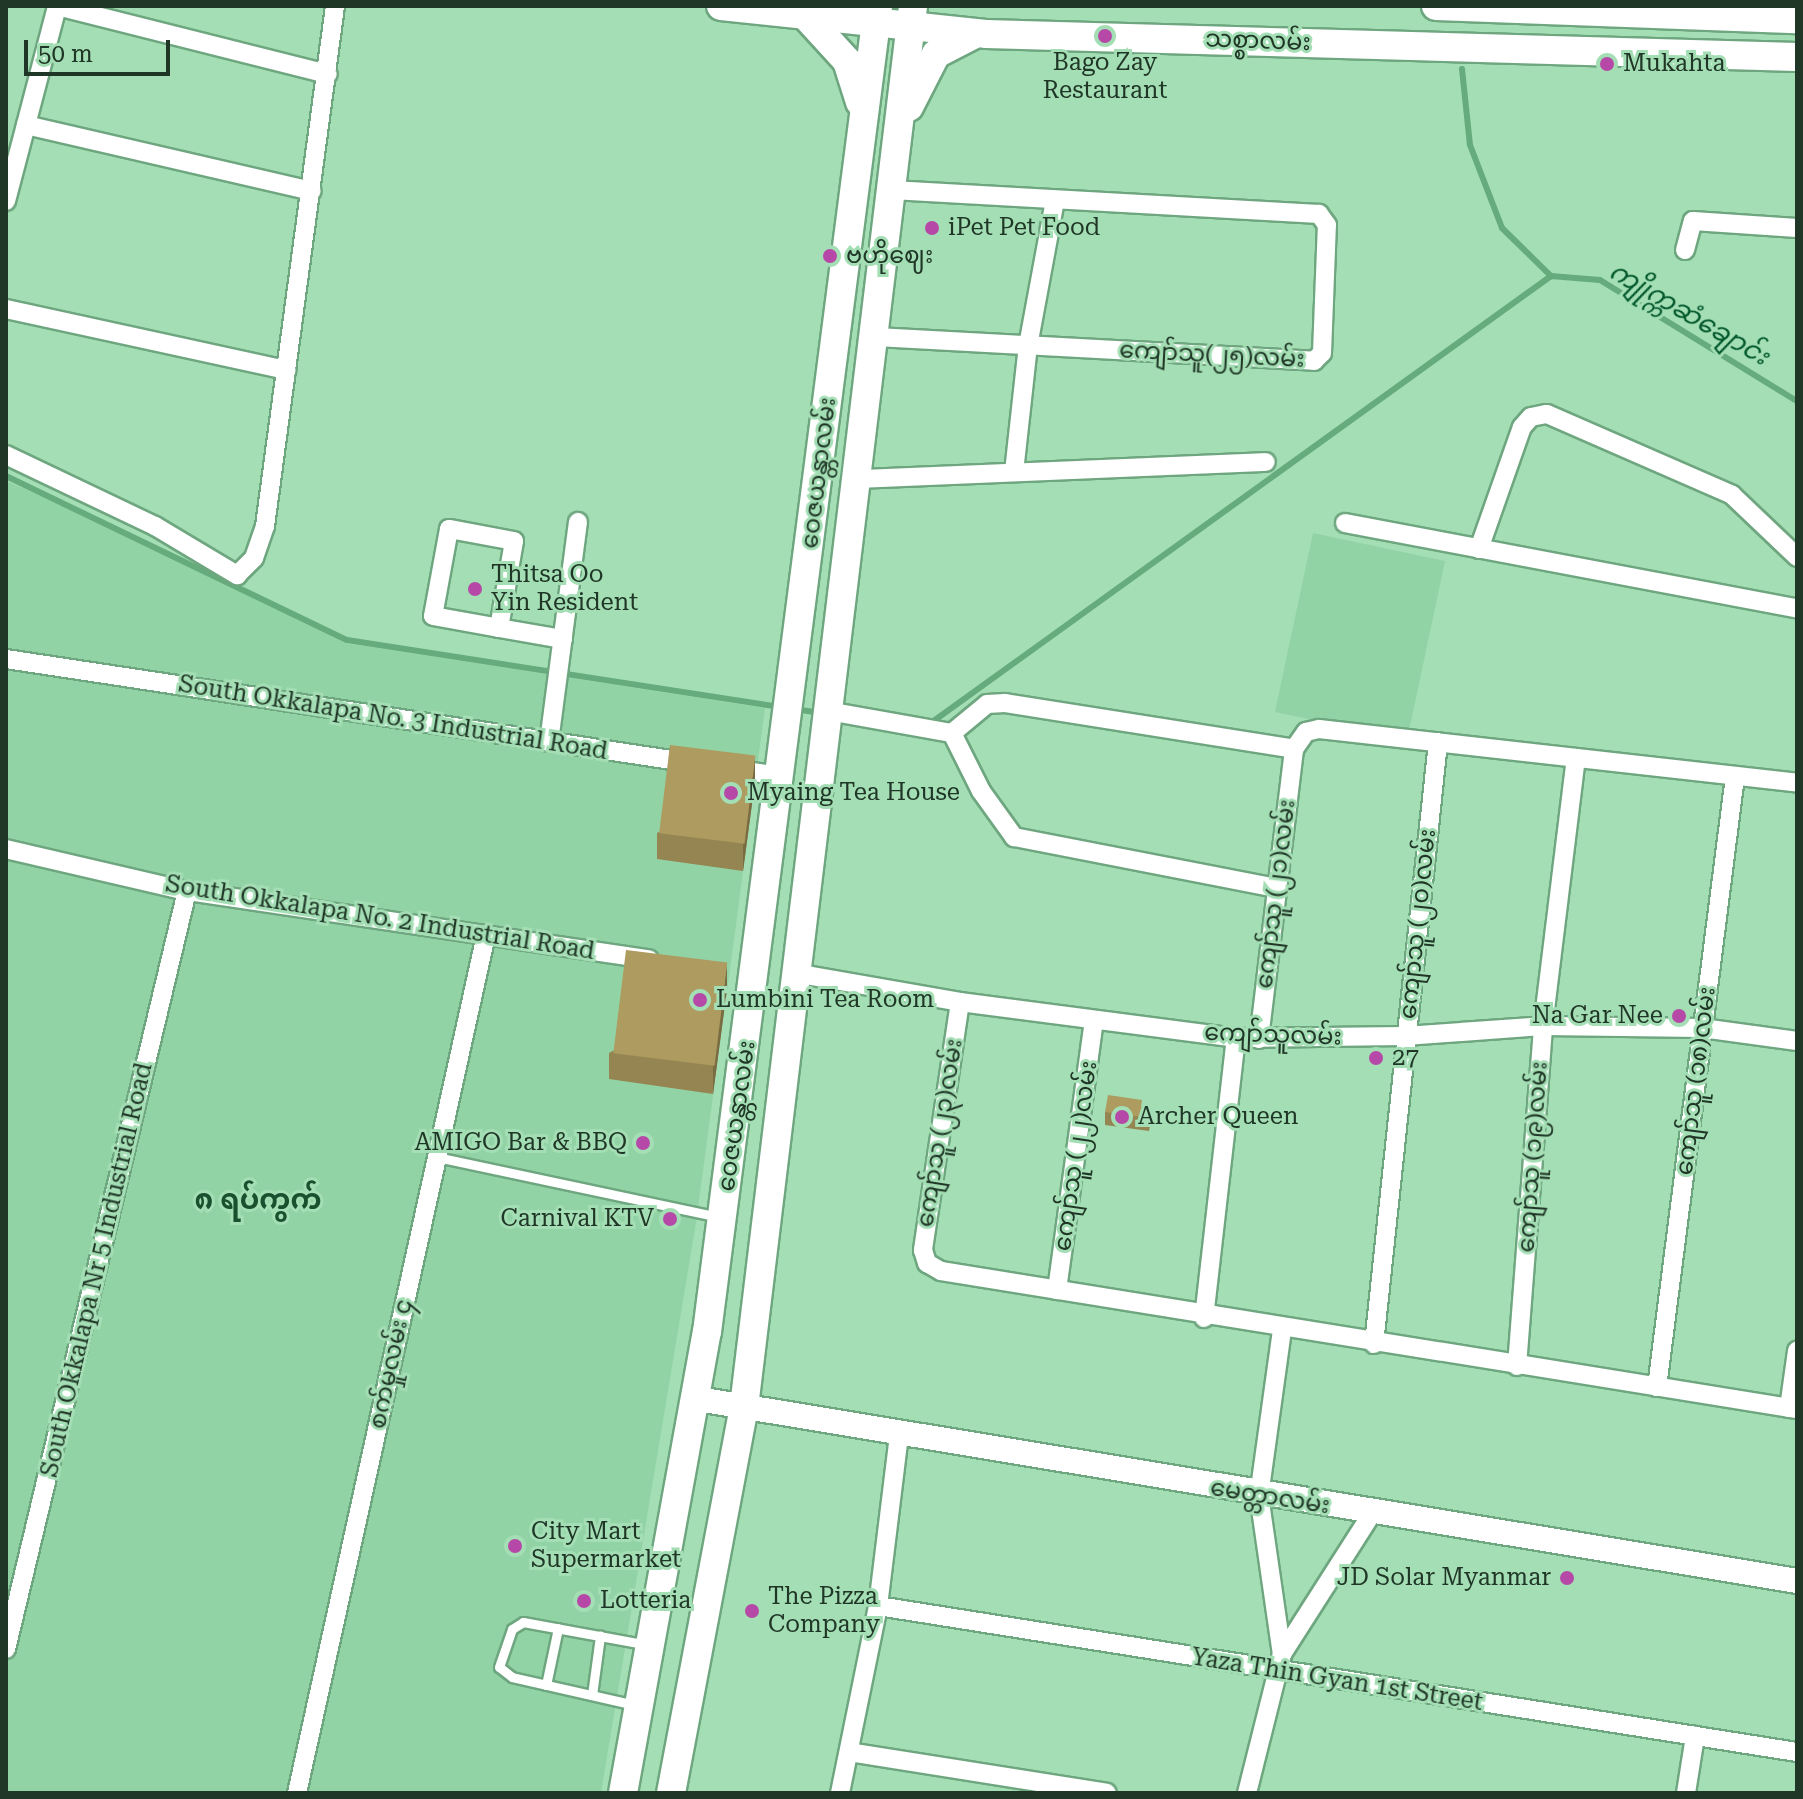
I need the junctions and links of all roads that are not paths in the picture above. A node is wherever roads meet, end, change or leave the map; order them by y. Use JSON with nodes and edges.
{"nodes":[{"id":1,"x":57,"y":6,"type":"edge"},
{"id":2,"x":335,"y":6,"type":"edge"},
{"id":3,"x":721,"y":6,"type":"edge"},
{"id":4,"x":1436,"y":6,"type":"edge"},
{"id":5,"x":804,"y":14,"type":"junction"},
{"id":6,"x":877,"y":15,"type":"edge"},
{"id":7,"x":911,"y":17,"type":"edge"},
{"id":8,"x":1797,"y":19,"type":"edge"},
{"id":9,"x":986,"y":34,"type":"junction"},
{"id":10,"x":1797,"y":57,"type":"edge"},
{"id":11,"x":328,"y":74,"type":"junction"},
{"id":12,"x":26,"y":125,"type":"junction"},
{"id":13,"x":861,"y":134,"type":"junction"},
{"id":14,"x":898,"y":138,"type":"junction"},
{"id":15,"x":892,"y":190,"type":"junction"},
{"id":16,"x":311,"y":191,"type":"junction"},
{"id":17,"x":6,"y":201,"type":"edge"},
{"id":18,"x":1055,"y":201,"type":"junction"},
{"id":19,"x":1797,"y":228,"type":"edge"},
{"id":20,"x":1685,"y":250,"type":"dead end"},
{"id":21,"x":6,"y":309,"type":"edge"},
{"id":22,"x":876,"y":337,"type":"junction"},
{"id":23,"x":1028,"y":346,"type":"junction"},
{"id":24,"x":286,"y":370,"type":"junction"},
{"id":25,"x":6,"y":455,"type":"edge"},
{"id":26,"x":1266,"y":462,"type":"dead end"},
{"id":27,"x":1014,"y":472,"type":"junction"},
{"id":28,"x":860,"y":479,"type":"junction"},
{"id":29,"x":578,"y":522,"type":"dead end"},
{"id":30,"x":1345,"y":523,"type":"dead end"},
{"id":31,"x":809,"y":548,"type":"junction"},
{"id":32,"x":1479,"y":549,"type":"junction"},
{"id":33,"x":849,"y":555,"type":"junction"},
{"id":34,"x":1797,"y":557,"type":"edge"},
{"id":35,"x":1797,"y":608,"type":"edge"},
{"id":36,"x":499,"y":628,"type":"junction"},
{"id":37,"x":563,"y":639,"type":"junction"},
{"id":38,"x":6,"y":659,"type":"edge"},
{"id":39,"x":828,"y":711,"type":"junction"},
{"id":40,"x":952,"y":733,"type":"junction"},
{"id":41,"x":549,"y":742,"type":"junction"},
{"id":42,"x":1438,"y":742,"type":"junction"},
{"id":43,"x":1294,"y":749,"type":"junction"},
{"id":44,"x":1576,"y":758,"type":"junction"},
{"id":45,"x":780,"y":776,"type":"junction"},
{"id":46,"x":1735,"y":776,"type":"junction"},
{"id":47,"x":1797,"y":783,"type":"edge"},
{"id":48,"x":6,"y":849,"type":"edge"},
{"id":49,"x":1277,"y":888,"type":"junction"},
{"id":50,"x":187,"y":891,"type":"junction"},
{"id":51,"x":486,"y":935,"type":"junction"},
{"id":52,"x":665,"y":962,"type":"edge"},
{"id":53,"x":725,"y":971,"type":"edge"},
{"id":54,"x":800,"y":974,"type":"junction"},
{"id":55,"x":755,"y":975,"type":"junction"},
{"id":56,"x":960,"y":1002,"type":"junction"},
{"id":57,"x":1094,"y":1021,"type":"junction"},
{"id":58,"x":1543,"y":1026,"type":"junction"},
{"id":59,"x":1702,"y":1028,"type":"junction"},
{"id":60,"x":1405,"y":1036,"type":"junction"},
{"id":61,"x":1236,"y":1038,"type":"junction"},
{"id":62,"x":1259,"y":1039,"type":"junction"},
{"id":63,"x":1797,"y":1041,"type":"edge"},
{"id":64,"x":437,"y":1157,"type":"junction"},
{"id":65,"x":723,"y":1218,"type":"junction"},
{"id":66,"x":1057,"y":1290,"type":"junction"},
{"id":67,"x":1204,"y":1318,"type":"junction"},
{"id":68,"x":1282,"y":1330,"type":"junction"},
{"id":69,"x":1374,"y":1344,"type":"junction"},
{"id":70,"x":1797,"y":1351,"type":"edge"},
{"id":71,"x":1517,"y":1366,"type":"junction"},
{"id":72,"x":1657,"y":1387,"type":"junction"},
{"id":73,"x":698,"y":1399,"type":"junction"},
{"id":74,"x":744,"y":1407,"type":"junction"},
{"id":75,"x":1793,"y":1409,"type":"edge"},
{"id":76,"x":899,"y":1436,"type":"junction"},
{"id":77,"x":1259,"y":1495,"type":"junction"},
{"id":78,"x":1372,"y":1513,"type":"junction"},
{"id":79,"x":1797,"y":1581,"type":"edge"},
{"id":80,"x":878,"y":1606,"type":"junction"},
{"id":81,"x":558,"y":1628,"type":"junction"},
{"id":82,"x":600,"y":1636,"type":"junction"},
{"id":83,"x":651,"y":1646,"type":"junction"},
{"id":84,"x":6,"y":1649,"type":"edge"},
{"id":85,"x":1279,"y":1663,"type":"junction"},
{"id":86,"x":546,"y":1685,"type":"junction"},
{"id":87,"x":592,"y":1695,"type":"junction"},
{"id":88,"x":640,"y":1706,"type":"junction"},
{"id":89,"x":1695,"y":1736,"type":"junction"},
{"id":90,"x":849,"y":1752,"type":"junction"},
{"id":91,"x":1797,"y":1752,"type":"edge"},
{"id":92,"x":297,"y":1793,"type":"edge"},
{"id":93,"x":623,"y":1793,"type":"edge"},
{"id":94,"x":671,"y":1793,"type":"edge"},
{"id":95,"x":840,"y":1793,"type":"edge"},
{"id":96,"x":1107,"y":1793,"type":"edge"},
{"id":97,"x":1247,"y":1793,"type":"edge"},
{"id":98,"x":1686,"y":1793,"type":"edge"}],
"edges":[{"from":1,"to":11,"type":"street"},
{"from":1,"to":12,"type":"street"},
{"from":2,"to":11,"type":"street"},
{"from":3,"to":5,"type":"main road","name":"သစ္စာလမ်း"},
{"from":4,"to":8,"type":"main road"},
{"from":5,"to":6,"type":"main road","name":"သစ္စာလမ်း"},
{"from":5,"to":13,"type":"main road"},
{"from":6,"to":7,"type":"main road","name":"သစ္စာလမ်း"},
{"from":6,"to":13,"type":"main road","name":"ဝေဇယန္တာလမ်း"},
{"from":7,"to":9,"type":"main road","name":"သစ္စာလမ်း"},
{"from":7,"to":14,"type":"main road","name":"ဝေဇယန္တာလမ်း"},
{"from":9,"to":10,"type":"main road","name":"သစ္စာလမ်း"},
{"from":9,"to":14,"type":"main road"},
{"from":11,"to":16,"type":"street"},
{"from":12,"to":16,"type":"street"},
{"from":12,"to":17,"type":"street"},
{"from":13,"to":31,"type":"main road","name":"ဝေဇယန္တာလမ်း"},
{"from":14,"to":15,"type":"main road","name":"ဝေဇယန္တာလမ်း"},
{"from":15,"to":18,"type":"street","name":"ကျော်သူ(၂၅)လမ်း"},
{"from":15,"to":22,"type":"main road","name":"ဝေဇယန္တာလမ်း"},
{"from":16,"to":24,"type":"street"},
{"from":18,"to":23,"type":"street"},
{"from":18,"to":23,"type":"street","name":"ကျော်သူ(၂၅)လမ်း"},
{"from":19,"to":20,"type":"street"},
{"from":21,"to":24,"type":"street"},
{"from":22,"to":23,"type":"street","name":"ကျော်သူ(၂၅)လမ်း"},
{"from":22,"to":28,"type":"main road","name":"ဝေဇယန္တာလမ်း"},
{"from":23,"to":27,"type":"street"},
{"from":24,"to":25,"type":"street"},
{"from":26,"to":27,"type":"street"},
{"from":27,"to":28,"type":"street"},
{"from":28,"to":33,"type":"main road","name":"ဝေဇယန္တာလမ်း"},
{"from":29,"to":37,"type":"street"},
{"from":30,"to":32,"type":"street"},
{"from":31,"to":33,"type":"main road"},
{"from":31,"to":45,"type":"main road","name":"ဝေဇယန္တာလမ်း"},
{"from":32,"to":34,"type":"street"},
{"from":32,"to":35,"type":"street"},
{"from":33,"to":39,"type":"main road","name":"ဝေဇယန္တာလမ်း"},
{"from":36,"to":36,"type":"street"},
{"from":36,"to":37,"type":"street"},
{"from":37,"to":41,"type":"street"},
{"from":38,"to":41,"type":"street","name":"South Okkalapa No. 3 Industrial Road"},
{"from":39,"to":40,"type":"street"},
{"from":39,"to":54,"type":"main road","name":"ဝေဇယန္တာလမ်း"},
{"from":40,"to":43,"type":"street"},
{"from":40,"to":49,"type":"street"},
{"from":41,"to":45,"type":"street","name":"South Okkalapa No. 3 Industrial Road"},
{"from":42,"to":43,"type":"street"},
{"from":42,"to":44,"type":"street"},
{"from":42,"to":60,"type":"street","name":"ကျော်သူ (၂၀)လမ်း"},
{"from":43,"to":49,"type":"street","name":"ကျော်သူ (၂၁)လမ်း"},
{"from":44,"to":46,"type":"street"},
{"from":44,"to":58,"type":"street","name":"ကျော်သူ (၁၉)လမ်း"},
{"from":45,"to":55,"type":"main road","name":"ဝေဇယန္တာလမ်း"},
{"from":46,"to":47,"type":"street"},
{"from":46,"to":59,"type":"street","name":"ကျော်သူ (၁၈)လမ်း"},
{"from":48,"to":50,"type":"street","name":"South Okkalapa No. 2 Industrial Road"},
{"from":49,"to":62,"type":"street","name":"ကျော်သူ (၂၁)လမ်း"},
{"from":50,"to":51,"type":"street","name":"South Okkalapa No. 2 Industrial Road"},
{"from":50,"to":84,"type":"street","name":"South Okkalapa Nr 5 Industrial Road"},
{"from":51,"to":52,"type":"street","name":"South Okkalapa No. 2 Industrial Road"},
{"from":51,"to":64,"type":"street","name":"စက်မှုလမ်း ၄"},
{"from":53,"to":55,"type":"street"},
{"from":54,"to":56,"type":"street","name":"ကျော်သူလမ်း"},
{"from":54,"to":74,"type":"main road","name":"ဝေဇယန္တာလမ်း"},
{"from":55,"to":65,"type":"main road","name":"ဝေဇယန္တာလမ်း"},
{"from":56,"to":57,"type":"street","name":"ကျော်သူလမ်း"},
{"from":56,"to":66,"type":"street","name":"ကျော်သူ (၂၃)လမ်း"},
{"from":57,"to":61,"type":"street","name":"ကျော်သူလမ်း"},
{"from":57,"to":66,"type":"street","name":"ကျော်သူ (၂၂)လမ်း"},
{"from":58,"to":59,"type":"street","name":"ကျော်သူလမ်း"},
{"from":58,"to":60,"type":"street","name":"ကျော်သူလမ်း"},
{"from":58,"to":71,"type":"street","name":"ကျော်သူ (၁၉)လမ်း"},
{"from":59,"to":63,"type":"street","name":"ကျော်သူလမ်း"},
{"from":59,"to":72,"type":"street","name":"ကျော်သူ (၁၈)လမ်း"},
{"from":60,"to":62,"type":"street","name":"ကျော်သူလမ်း"},
{"from":60,"to":69,"type":"street","name":"ကျော်သူ (၂၀)လမ်း"},
{"from":61,"to":62,"type":"street","name":"ကျော်သူလမ်း"},
{"from":61,"to":67,"type":"street"},
{"from":64,"to":65,"type":"lane"},
{"from":64,"to":92,"type":"street","name":"စက်မှုလမ်း ၄"},
{"from":65,"to":73,"type":"main road","name":"ဝေဇယန္တာလမ်း"},
{"from":66,"to":67,"type":"street"},
{"from":67,"to":68,"type":"street"},
{"from":68,"to":69,"type":"street"},
{"from":68,"to":77,"type":"street"},
{"from":69,"to":71,"type":"street"},
{"from":70,"to":75,"type":"street"},
{"from":71,"to":72,"type":"street"},
{"from":72,"to":75,"type":"street"},
{"from":73,"to":74,"type":"main road","name":"မေတ္တာလမ်း"},
{"from":73,"to":83,"type":"main road","name":"ဝေဇယန္တာလမ်း"},
{"from":74,"to":76,"type":"main road","name":"မေတ္တာလမ်း"},
{"from":74,"to":94,"type":"main road","name":"ဝေဇယန္တာလမ်း"},
{"from":76,"to":77,"type":"main road","name":"မေတ္တာလမ်း"},
{"from":76,"to":80,"type":"street"},
{"from":77,"to":78,"type":"main road","name":"မေတ္တာလမ်း"},
{"from":77,"to":85,"type":"street"},
{"from":78,"to":79,"type":"main road","name":"မေတ္တာလမ်း"},
{"from":78,"to":85,"type":"street"},
{"from":80,"to":85,"type":"street","name":"Yaza Thin Gyan 1st Street"},
{"from":80,"to":90,"type":"street"},
{"from":81,"to":82,"type":"lane"},
{"from":81,"to":86,"type":"lane"},
{"from":81,"to":86,"type":"lane"},
{"from":82,"to":83,"type":"lane"},
{"from":82,"to":87,"type":"lane"},
{"from":83,"to":88,"type":"main road","name":"ဝေဇယန္တာလမ်း"},
{"from":85,"to":89,"type":"street","name":"Yaza Thin Gyan 1st Street"},
{"from":85,"to":97,"type":"street"},
{"from":86,"to":87,"type":"lane"},
{"from":87,"to":88,"type":"lane"},
{"from":88,"to":93,"type":"main road","name":"ဝေဇယန္တာလမ်း"},
{"from":89,"to":91,"type":"street","name":"Yaza Thin Gyan 1st Street"},
{"from":89,"to":98,"type":"street"},
{"from":90,"to":95,"type":"street"},
{"from":90,"to":96,"type":"street"}]}
